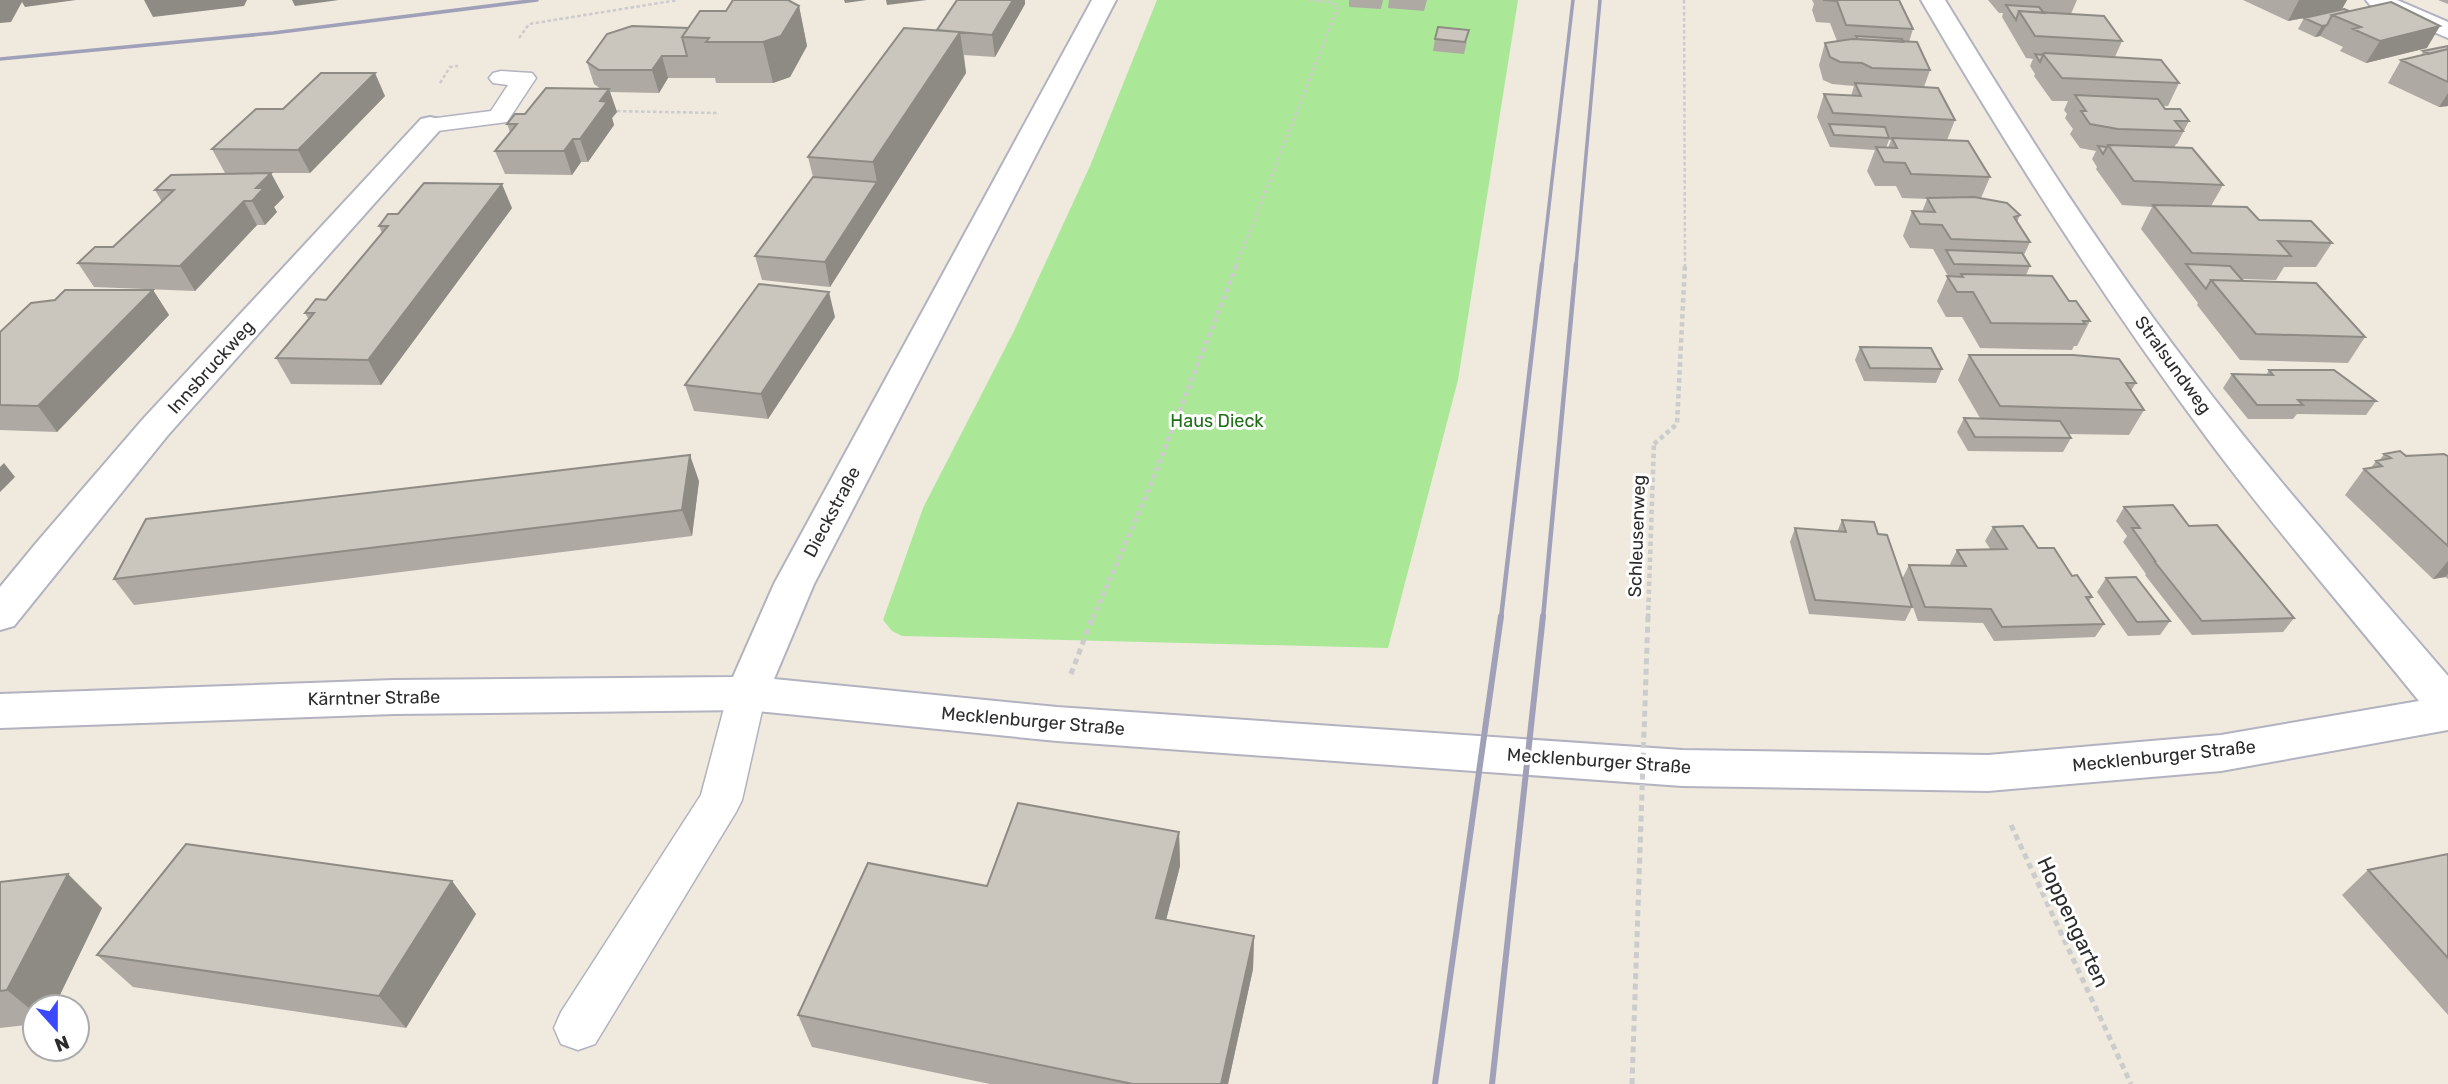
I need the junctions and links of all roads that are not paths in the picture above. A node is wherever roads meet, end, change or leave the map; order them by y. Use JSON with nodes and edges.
{"nodes":[{"id":1,"x":1104,"y":0,"type":"edge"},
{"id":2,"x":1933,"y":0,"type":"edge"},
{"id":3,"x":2378,"y":0,"type":"edge"},
{"id":4,"x":2448,"y":31,"type":"edge"},
{"id":5,"x":501,"y":78,"type":"dead end"},
{"id":6,"x":429,"y":125,"type":"joint"},
{"id":7,"x":0,"y":615,"type":"edge"},
{"id":8,"x":747,"y":693,"type":"junction"},
{"id":9,"x":2448,"y":706,"type":"edge"},
{"id":10,"x":0,"y":711,"type":"edge"},
{"id":11,"x":2448,"y":712,"type":"edge"},
{"id":12,"x":578,"y":1028,"type":"dead end"}],
"edges":[{"from":1,"to":8,"type":"street","name":"Dieckstraße"},
{"from":2,"to":9,"type":"street","name":"Stralsundweg"},
{"from":3,"to":4,"type":"street"},
{"from":5,"to":6,"type":"lane"},
{"from":6,"to":7,"type":"street","name":"Innsbruckweg"},
{"from":8,"to":10,"type":"street","name":"Kärntner Straße"},
{"from":8,"to":11,"type":"street","name":"Mecklenburger Straße"},
{"from":8,"to":12,"type":"lane","name":"Dieckstraße"}]}
